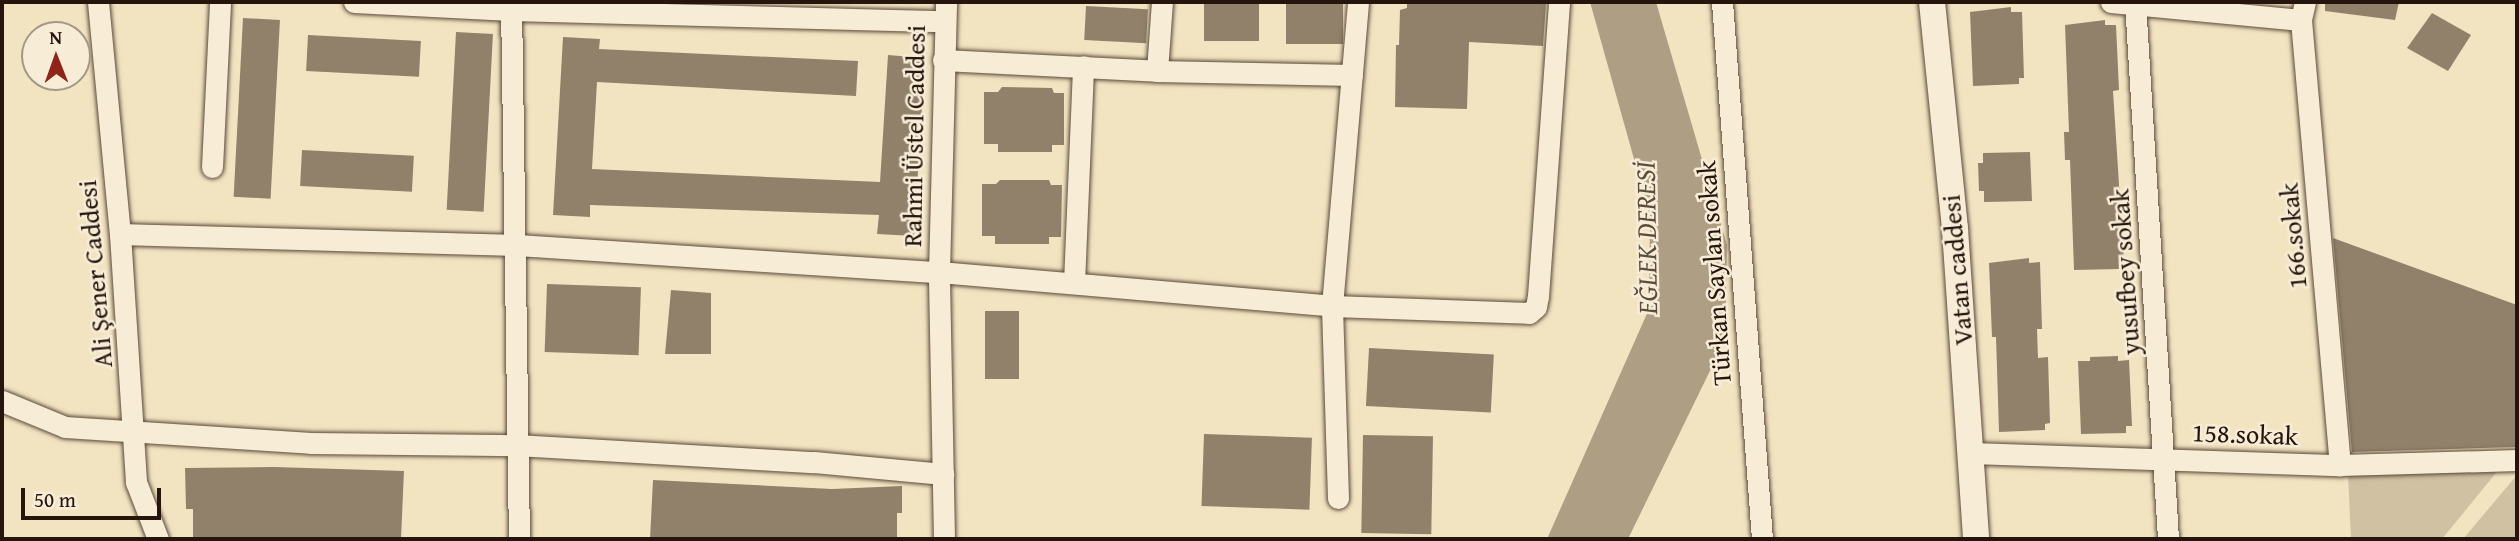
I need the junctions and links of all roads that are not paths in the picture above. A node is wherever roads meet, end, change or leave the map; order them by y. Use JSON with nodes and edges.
{"nodes":[{"id":1,"x":98,"y":2,"type":"edge"},
{"id":2,"x":220,"y":2,"type":"edge"},
{"id":3,"x":354,"y":2,"type":"edge"},
{"id":4,"x":1162,"y":2,"type":"edge"},
{"id":5,"x":1358,"y":2,"type":"edge"},
{"id":6,"x":1559,"y":2,"type":"edge"},
{"id":7,"x":1722,"y":2,"type":"edge"},
{"id":8,"x":1933,"y":2,"type":"edge"},
{"id":9,"x":2111,"y":2,"type":"edge"},
{"id":10,"x":2135,"y":3,"type":"edge"},
{"id":11,"x":511,"y":6,"type":"edge"},
{"id":12,"x":2303,"y":11,"type":"edge"},
{"id":13,"x":945,"y":12,"type":"edge"},
{"id":14,"x":943,"y":60,"type":"junction"},
{"id":15,"x":1083,"y":66,"type":"junction"},
{"id":16,"x":1157,"y":71,"type":"junction"},
{"id":17,"x":1352,"y":75,"type":"junction"},
{"id":18,"x":212,"y":167,"type":"dead end"},
{"id":19,"x":121,"y":234,"type":"junction"},
{"id":20,"x":516,"y":245,"type":"junction"},
{"id":21,"x":939,"y":272,"type":"junction"},
{"id":22,"x":1074,"y":283,"type":"junction"},
{"id":23,"x":1332,"y":306,"type":"junction"},
{"id":24,"x":2,"y":401,"type":"edge"},
{"id":25,"x":135,"y":431,"type":"junction"},
{"id":26,"x":516,"y":445,"type":"junction"},
{"id":27,"x":1971,"y":453,"type":"junction"},
{"id":28,"x":2165,"y":460,"type":"junction"},
{"id":29,"x":2517,"y":460,"type":"edge"},
{"id":30,"x":2340,"y":465,"type":"junction"},
{"id":31,"x":943,"y":474,"type":"junction"},
{"id":32,"x":1338,"y":498,"type":"dead end"},
{"id":33,"x":158,"y":539,"type":"edge"},
{"id":34,"x":519,"y":539,"type":"edge"},
{"id":35,"x":944,"y":539,"type":"edge"},
{"id":36,"x":1762,"y":539,"type":"edge"},
{"id":37,"x":1976,"y":539,"type":"edge"},
{"id":38,"x":2168,"y":539,"type":"edge"}],
"edges":[{"from":1,"to":19,"type":"street","name":"Ali Şener Caddesi"},
{"from":2,"to":18,"type":"street"},
{"from":3,"to":11,"type":"street"},
{"from":4,"to":16,"type":"street"},
{"from":5,"to":17,"type":"street"},
{"from":6,"to":23,"type":"street"},
{"from":7,"to":36,"type":"street","name":"Türkan Saylan sokak"},
{"from":8,"to":27,"type":"street","name":"Vatan caddesi"},
{"from":9,"to":10,"type":"street"},
{"from":10,"to":12,"type":"street"},
{"from":10,"to":28,"type":"street","name":"yusufbey sokak"},
{"from":11,"to":13,"type":"street"},
{"from":11,"to":20,"type":"street"},
{"from":12,"to":30,"type":"street","name":"166.sokak"},
{"from":13,"to":14,"type":"street","name":"Rahmi Üstel Caddesi"},
{"from":14,"to":15,"type":"street"},
{"from":14,"to":21,"type":"street","name":"Rahmi Üstel Caddesi"},
{"from":15,"to":16,"type":"street"},
{"from":15,"to":22,"type":"street"},
{"from":16,"to":17,"type":"street"},
{"from":17,"to":23,"type":"street"},
{"from":19,"to":20,"type":"street"},
{"from":19,"to":25,"type":"street","name":"Ali Şener Caddesi"},
{"from":20,"to":21,"type":"street"},
{"from":20,"to":26,"type":"street"},
{"from":21,"to":22,"type":"street"},
{"from":21,"to":31,"type":"street","name":"Rahmi Üstel Caddesi"},
{"from":22,"to":23,"type":"street"},
{"from":23,"to":32,"type":"street"},
{"from":24,"to":25,"type":"street"},
{"from":25,"to":26,"type":"street"},
{"from":25,"to":33,"type":"street","name":"Ali Şener Caddesi"},
{"from":26,"to":31,"type":"street"},
{"from":26,"to":34,"type":"street"},
{"from":27,"to":28,"type":"street","name":"158.sokak"},
{"from":27,"to":37,"type":"street","name":"Vatan caddesi"},
{"from":28,"to":30,"type":"street","name":"158.sokak"},
{"from":28,"to":38,"type":"street","name":"yusufbey sokak"},
{"from":29,"to":30,"type":"street","name":"158.sokak"},
{"from":31,"to":35,"type":"street","name":"Rahmi Üstel Caddesi"}]}
